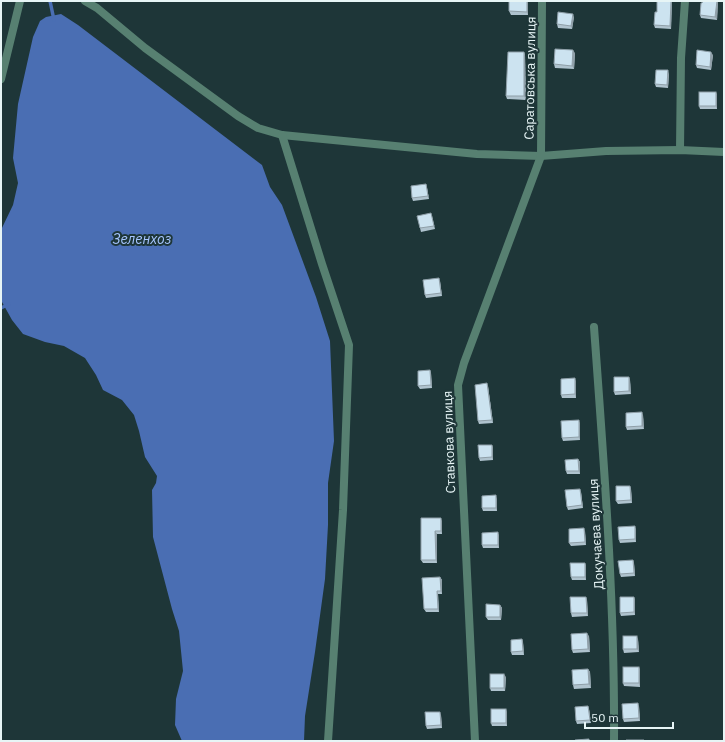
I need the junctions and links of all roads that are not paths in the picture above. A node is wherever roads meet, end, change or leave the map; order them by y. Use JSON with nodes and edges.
{"nodes":[{"id":1,"x":20,"y":1,"type":"edge"},
{"id":2,"x":85,"y":1,"type":"edge"},
{"id":3,"x":542,"y":1,"type":"edge"},
{"id":4,"x":685,"y":1,"type":"edge"},
{"id":5,"x":1,"y":79,"type":"edge"},
{"id":6,"x":282,"y":135,"type":"junction"},
{"id":7,"x":680,"y":150,"type":"junction"},
{"id":8,"x":724,"y":152,"type":"edge"},
{"id":9,"x":541,"y":156,"type":"junction"},
{"id":10,"x":594,"y":327,"type":"dead end"},
{"id":11,"x":328,"y":741,"type":"edge"},
{"id":12,"x":475,"y":741,"type":"edge"},
{"id":13,"x":614,"y":741,"type":"edge"}],
"edges":[{"from":1,"to":5,"type":"street"},
{"from":2,"to":6,"type":"street"},
{"from":3,"to":9,"type":"street","name":"Саратовська вулиця"},
{"from":4,"to":7,"type":"street"},
{"from":6,"to":9,"type":"street"},
{"from":6,"to":11,"type":"street"},
{"from":7,"to":8,"type":"street"},
{"from":7,"to":9,"type":"street"},
{"from":9,"to":12,"type":"street","name":"Ставкова вулиця"},
{"from":10,"to":13,"type":"street","name":"Докучаєва вулиця"}]}
